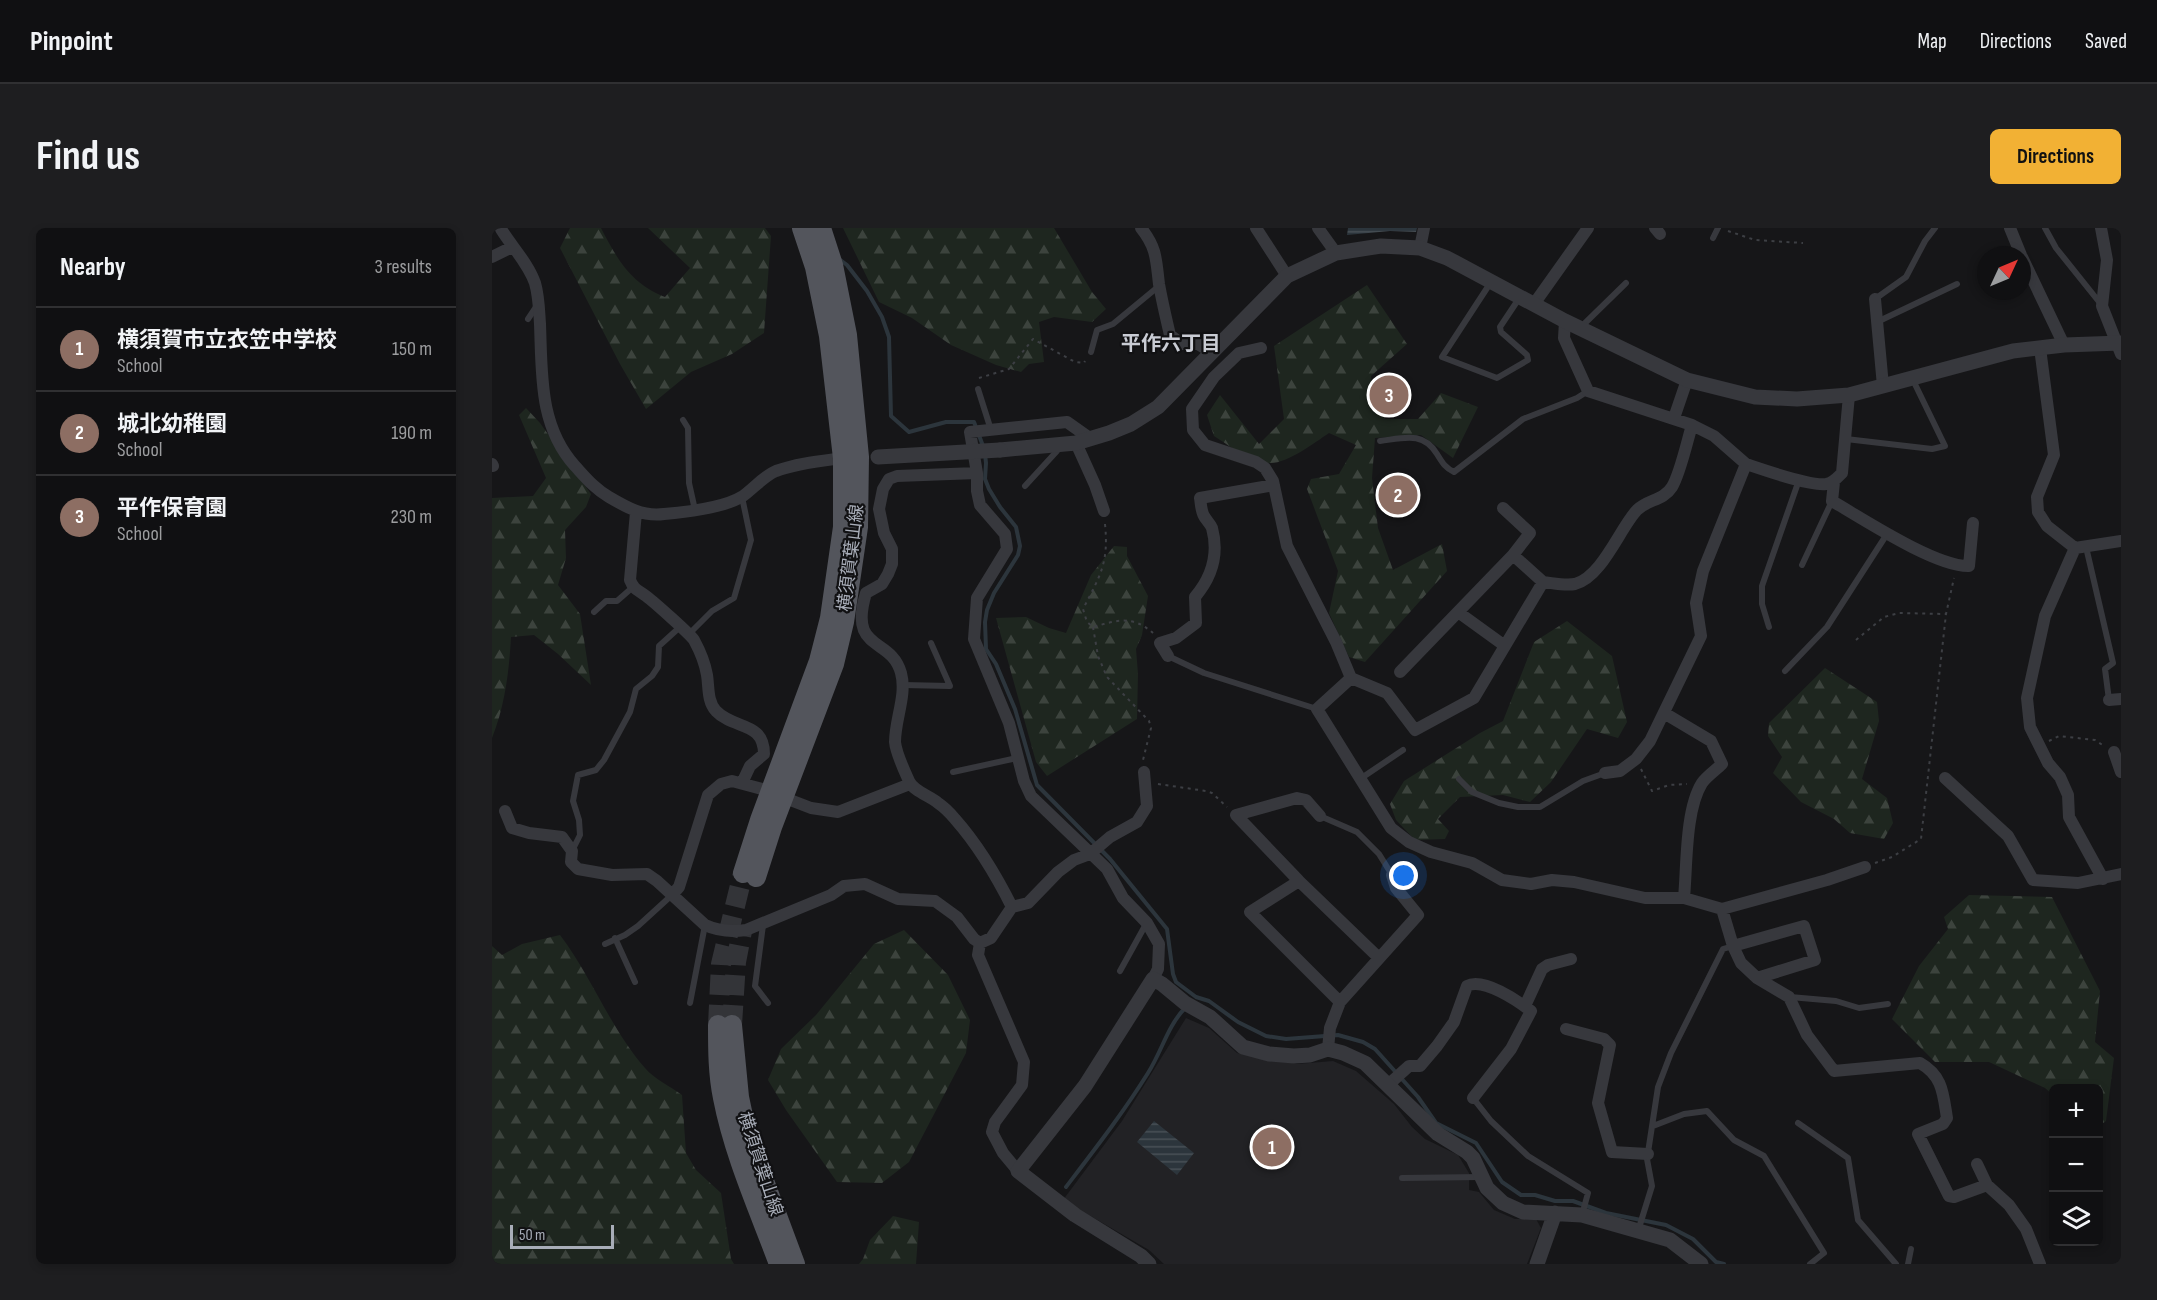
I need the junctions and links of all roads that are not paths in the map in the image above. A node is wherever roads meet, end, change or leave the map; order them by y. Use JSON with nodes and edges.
{"nodes":[{"id":1,"x":802,"y":228,"type":"edge"},
{"id":2,"x":821,"y":228,"type":"edge"},
{"id":3,"x":1141,"y":228,"type":"edge"},
{"id":4,"x":1256,"y":228,"type":"edge"},
{"id":5,"x":1318,"y":228,"type":"edge"},
{"id":6,"x":1424,"y":228,"type":"edge"},
{"id":7,"x":1588,"y":228,"type":"edge"},
{"id":8,"x":1719,"y":228,"type":"edge"},
{"id":9,"x":1935,"y":228,"type":"edge"},
{"id":10,"x":2010,"y":228,"type":"edge"},
{"id":11,"x":2045,"y":228,"type":"edge"},
{"id":12,"x":2101,"y":228,"type":"edge"},
{"id":13,"x":501,"y":229,"type":"edge"},
{"id":14,"x":1713,"y":238,"type":"dead end"},
{"id":15,"x":2018,"y":246,"type":"edge"},
{"id":16,"x":512,"y":247,"type":"junction"},
{"id":17,"x":1420,"y":248,"type":"junction"},
{"id":18,"x":1336,"y":253,"type":"junction"},
{"id":19,"x":492,"y":257,"type":"edge"},
{"id":20,"x":2031,"y":275,"type":"edge"},
{"id":21,"x":1287,"y":276,"type":"junction"},
{"id":22,"x":1491,"y":281,"type":"junction"},
{"id":23,"x":1626,"y":283,"type":"dead end"},
{"id":24,"x":1957,"y":284,"type":"dead end"},
{"id":25,"x":1160,"y":285,"type":"junction"},
{"id":26,"x":1875,"y":298,"type":"joint"},
{"id":27,"x":1527,"y":300,"type":"junction"},
{"id":28,"x":539,"y":303,"type":"junction"},
{"id":29,"x":2102,"y":306,"type":"junction"},
{"id":30,"x":528,"y":319,"type":"dead end"},
{"id":31,"x":1565,"y":321,"type":"junction"},
{"id":32,"x":1877,"y":322,"type":"junction"},
{"id":33,"x":1580,"y":328,"type":"junction"},
{"id":34,"x":2118,"y":340,"type":"edge"},
{"id":35,"x":2064,"y":345,"type":"junction"},
{"id":36,"x":1261,"y":348,"type":"dead end"},
{"id":37,"x":2040,"y":348,"type":"junction"},
{"id":38,"x":1091,"y":352,"type":"road end"},
{"id":39,"x":1210,"y":356,"type":"junction"},
{"id":40,"x":1220,"y":371,"type":"junction"},
{"id":41,"x":1912,"y":378,"type":"junction"},
{"id":42,"x":1687,"y":380,"type":"junction"},
{"id":43,"x":1883,"y":386,"type":"junction"},
{"id":44,"x":978,"y":389,"type":"road end"},
{"id":45,"x":1588,"y":391,"type":"junction"},
{"id":46,"x":1849,"y":395,"type":"junction"},
{"id":47,"x":1674,"y":418,"type":"junction"},
{"id":48,"x":683,"y":420,"type":"dead end"},
{"id":49,"x":1692,"y":425,"type":"junction"},
{"id":50,"x":991,"y":430,"type":"junction"},
{"id":51,"x":1846,"y":439,"type":"junction"},
{"id":52,"x":1083,"y":441,"type":"junction"},
{"id":53,"x":1380,"y":441,"type":"dead end"},
{"id":54,"x":1060,"y":445,"type":"junction"},
{"id":55,"x":860,"y":457,"type":"junction"},
{"id":56,"x":1746,"y":464,"type":"junction"},
{"id":57,"x":977,"y":473,"type":"junction"},
{"id":58,"x":1799,"y":480,"type":"junction"},
{"id":59,"x":1834,"y":482,"type":"junction"},
{"id":60,"x":1274,"y":485,"type":"junction"},
{"id":61,"x":1025,"y":486,"type":"dead end"},
{"id":62,"x":742,"y":497,"type":"junction"},
{"id":63,"x":1832,"y":501,"type":"junction"},
{"id":64,"x":1503,"y":508,"type":"dead end"},
{"id":65,"x":695,"y":510,"type":"junction"},
{"id":66,"x":1104,"y":511,"type":"road end"},
{"id":67,"x":636,"y":512,"type":"junction"},
{"id":68,"x":1973,"y":523,"type":"dead end"},
{"id":69,"x":1888,"y":533,"type":"junction"},
{"id":70,"x":2121,"y":541,"type":"edge"},
{"id":71,"x":2081,"y":548,"type":"junction"},
{"id":72,"x":1513,"y":555,"type":"junction"},
{"id":73,"x":1802,"y":565,"type":"dead end"},
{"id":74,"x":1543,"y":582,"type":"junction"},
{"id":75,"x":633,"y":587,"type":"junction"},
{"id":76,"x":594,"y":612,"type":"dead end"},
{"id":77,"x":1458,"y":612,"type":"junction"},
{"id":78,"x":1769,"y":627,"type":"dead end"},
{"id":79,"x":684,"y":631,"type":"junction"},
{"id":80,"x":931,"y":644,"type":"dead end"},
{"id":81,"x":1505,"y":646,"type":"junction"},
{"id":82,"x":1168,"y":656,"type":"joint"},
{"id":83,"x":1785,"y":671,"type":"dead end"},
{"id":84,"x":1400,"y":672,"type":"dead end"},
{"id":85,"x":1351,"y":678,"type":"junction"},
{"id":86,"x":903,"y":685,"type":"junction"},
{"id":87,"x":2115,"y":699,"type":"edge"},
{"id":88,"x":1317,"y":709,"type":"junction"},
{"id":89,"x":1664,"y":713,"type":"junction"},
{"id":90,"x":1403,"y":750,"type":"dead end"},
{"id":91,"x":2114,"y":752,"type":"road end"},
{"id":92,"x":1017,"y":758,"type":"junction"},
{"id":93,"x":953,"y":772,"type":"dead end"},
{"id":94,"x":2121,"y":772,"type":"edge"},
{"id":95,"x":1605,"y":773,"type":"joint"},
{"id":96,"x":1144,"y":778,"type":"road end"},
{"id":97,"x":1945,"y":778,"type":"dead end"},
{"id":98,"x":1360,"y":779,"type":"junction"},
{"id":99,"x":1459,"y":779,"type":"dead end"},
{"id":100,"x":742,"y":783,"type":"junction"},
{"id":101,"x":910,"y":784,"type":"junction"},
{"id":102,"x":777,"y":795,"type":"junction"},
{"id":103,"x":505,"y":811,"type":"dead end"},
{"id":104,"x":1320,"y":816,"type":"joint"},
{"id":105,"x":572,"y":851,"type":"junction"},
{"id":106,"x":1090,"y":854,"type":"junction"},
{"id":107,"x":1866,"y":867,"type":"road end"},
{"id":108,"x":2121,"y":874,"type":"edge"},
{"id":109,"x":749,"y":875,"type":"tunnel mouth"},
{"id":110,"x":1392,"y":875,"type":"joint"},
{"id":111,"x":2103,"y":879,"type":"junction"},
{"id":112,"x":1299,"y":881,"type":"junction"},
{"id":113,"x":672,"y":895,"type":"junction"},
{"id":114,"x":1684,"y":898,"type":"junction"},
{"id":115,"x":1012,"y":907,"type":"junction"},
{"id":116,"x":1722,"y":909,"type":"junction"},
{"id":117,"x":1147,"y":923,"type":"junction"},
{"id":118,"x":705,"y":925,"type":"junction"},
{"id":119,"x":763,"y":925,"type":"junction"},
{"id":120,"x":615,"y":938,"type":"junction"},
{"id":121,"x":980,"y":943,"type":"junction"},
{"id":122,"x":605,"y":944,"type":"dead end"},
{"id":123,"x":1733,"y":946,"type":"junction"},
{"id":124,"x":1379,"y":958,"type":"junction"},
{"id":125,"x":1571,"y":959,"type":"dead end"},
{"id":126,"x":1120,"y":971,"type":"dead end"},
{"id":127,"x":1757,"y":978,"type":"junction"},
{"id":128,"x":1153,"y":979,"type":"junction"},
{"id":129,"x":635,"y":982,"type":"dead end"},
{"id":130,"x":1789,"y":997,"type":"junction"},
{"id":131,"x":1340,"y":1002,"type":"junction"},
{"id":132,"x":690,"y":1003,"type":"dead end"},
{"id":133,"x":768,"y":1003,"type":"dead end"},
{"id":134,"x":1888,"y":1004,"type":"dead end"},
{"id":135,"x":1525,"y":1006,"type":"junction"},
{"id":136,"x":1566,"y":1029,"type":"dead end"},
{"id":137,"x":1328,"y":1049,"type":"junction"},
{"id":138,"x":1395,"y":1079,"type":"junction"},
{"id":139,"x":1473,"y":1098,"type":"joint"},
{"id":140,"x":1798,"y":1123,"type":"dead end"},
{"id":141,"x":1653,"y":1126,"type":"junction"},
{"id":142,"x":1648,"y":1154,"type":"junction"},
{"id":143,"x":1977,"y":1164,"type":"dead end"},
{"id":144,"x":1018,"y":1172,"type":"junction"},
{"id":145,"x":1482,"y":1177,"type":"junction"},
{"id":146,"x":1402,"y":1178,"type":"dead end"},
{"id":147,"x":1987,"y":1185,"type":"junction"},
{"id":148,"x":1556,"y":1213,"type":"junction"},
{"id":149,"x":1582,"y":1215,"type":"junction"},
{"id":150,"x":1638,"y":1232,"type":"junction"},
{"id":151,"x":1911,"y":1249,"type":"dead end"},
{"id":152,"x":779,"y":1264,"type":"edge"},
{"id":153,"x":795,"y":1264,"type":"edge"},
{"id":154,"x":1149,"y":1264,"type":"edge"},
{"id":155,"x":1537,"y":1264,"type":"edge"},
{"id":156,"x":1701,"y":1264,"type":"edge"},
{"id":157,"x":1810,"y":1264,"type":"edge"},
{"id":158,"x":1896,"y":1264,"type":"edge"},
{"id":159,"x":1908,"y":1264,"type":"edge"},
{"id":160,"x":2040,"y":1264,"type":"edge"}],
"edges":[{"from":1,"to":55,"type":"main road","name":"横須賀葉山線"},
{"from":2,"to":55,"type":"main road","name":"横須賀葉山線"},
{"from":3,"to":25,"type":"street"},
{"from":4,"to":21,"type":"street"},
{"from":5,"to":18,"type":"street"},
{"from":6,"to":17,"type":"street"},
{"from":7,"to":27,"type":"street"},
{"from":8,"to":14,"type":"lane"},
{"from":9,"to":26,"type":"lane"},
{"from":10,"to":15,"type":"street"},
{"from":11,"to":29,"type":"lane"},
{"from":12,"to":29,"type":"street"},
{"from":13,"to":16,"type":"street"},
{"from":16,"to":19,"type":"street"},
{"from":16,"to":28,"type":"street"},
{"from":17,"to":18,"type":"street"},
{"from":17,"to":22,"type":"street"},
{"from":18,"to":21,"type":"street"},
{"from":20,"to":35,"type":"street"},
{"from":21,"to":39,"type":"street"},
{"from":22,"to":27,"type":"street"},
{"from":22,"to":27,"type":"lane"},
{"from":23,"to":33,"type":"lane"},
{"from":24,"to":32,"type":"lane"},
{"from":25,"to":38,"type":"lane"},
{"from":25,"to":39,"type":"street"},
{"from":26,"to":32,"type":"street"},
{"from":27,"to":31,"type":"street"},
{"from":28,"to":30,"type":"lane"},
{"from":28,"to":67,"type":"street"},
{"from":29,"to":34,"type":"street"},
{"from":31,"to":33,"type":"street"},
{"from":31,"to":45,"type":"street"},
{"from":32,"to":43,"type":"street"},
{"from":33,"to":42,"type":"street"},
{"from":34,"to":35,"type":"street"},
{"from":35,"to":37,"type":"street"},
{"from":36,"to":40,"type":"street"},
{"from":37,"to":41,"type":"street"},
{"from":37,"to":71,"type":"street"},
{"from":39,"to":40,"type":"street"},
{"from":39,"to":52,"type":"street"},
{"from":40,"to":60,"type":"street"},
{"from":41,"to":43,"type":"street"},
{"from":41,"to":51,"type":"lane"},
{"from":42,"to":46,"type":"street"},
{"from":42,"to":47,"type":"street"},
{"from":43,"to":46,"type":"street"},
{"from":44,"to":50,"type":"lane"},
{"from":45,"to":47,"type":"street"},
{"from":45,"to":53,"type":"lane"},
{"from":46,"to":51,"type":"street"},
{"from":47,"to":49,"type":"street"},
{"from":48,"to":65,"type":"lane"},
{"from":49,"to":56,"type":"street"},
{"from":49,"to":74,"type":"street"},
{"from":50,"to":52,"type":"street"},
{"from":50,"to":57,"type":"street"},
{"from":51,"to":59,"type":"street"},
{"from":52,"to":54,"type":"street"},
{"from":52,"to":66,"type":"street"},
{"from":54,"to":55,"type":"street","bridge":true},
{"from":54,"to":61,"type":"lane"},
{"from":55,"to":62,"type":"street"},
{"from":55,"to":102,"type":"main road","name":"横須賀葉山線"},
{"from":56,"to":58,"type":"street"},
{"from":56,"to":89,"type":"street"},
{"from":57,"to":86,"type":"street"},
{"from":57,"to":92,"type":"street"},
{"from":58,"to":59,"type":"street"},
{"from":58,"to":78,"type":"lane"},
{"from":59,"to":63,"type":"street"},
{"from":60,"to":82,"type":"street"},
{"from":60,"to":85,"type":"street"},
{"from":62,"to":65,"type":"street"},
{"from":62,"to":79,"type":"lane"},
{"from":63,"to":69,"type":"street"},
{"from":63,"to":73,"type":"lane"},
{"from":64,"to":72,"type":"street"},
{"from":65,"to":67,"type":"street"},
{"from":67,"to":75,"type":"street"},
{"from":68,"to":69,"type":"street"},
{"from":69,"to":83,"type":"lane"},
{"from":70,"to":71,"type":"street"},
{"from":71,"to":87,"type":"lane"},
{"from":71,"to":111,"type":"street"},
{"from":72,"to":74,"type":"street"},
{"from":72,"to":77,"type":"street"},
{"from":74,"to":81,"type":"street"},
{"from":75,"to":76,"type":"lane"},
{"from":75,"to":79,"type":"street"},
{"from":77,"to":81,"type":"street"},
{"from":77,"to":84,"type":"street"},
{"from":79,"to":100,"type":"street"},
{"from":79,"to":105,"type":"lane"},
{"from":80,"to":86,"type":"lane"},
{"from":81,"to":85,"type":"street"},
{"from":82,"to":88,"type":"lane"},
{"from":85,"to":88,"type":"street"},
{"from":86,"to":101,"type":"street"},
{"from":88,"to":98,"type":"street"},
{"from":89,"to":95,"type":"street"},
{"from":89,"to":114,"type":"street"},
{"from":90,"to":98,"type":"lane"},
{"from":91,"to":94,"type":"street"},
{"from":92,"to":93,"type":"lane"},
{"from":92,"to":106,"type":"street"},
{"from":95,"to":99,"type":"lane"},
{"from":96,"to":106,"type":"street"},
{"from":97,"to":111,"type":"street"},
{"from":98,"to":114,"type":"street"},
{"from":100,"to":102,"type":"street"},
{"from":100,"to":113,"type":"street"},
{"from":101,"to":102,"type":"street"},
{"from":101,"to":115,"type":"street"},
{"from":102,"to":109,"type":"main road","name":"横須賀葉山線"},
{"from":103,"to":105,"type":"street"},
{"from":104,"to":110,"type":"lane"},
{"from":104,"to":112,"type":"street"},
{"from":105,"to":113,"type":"street"},
{"from":106,"to":115,"type":"street"},
{"from":106,"to":117,"type":"street"},
{"from":107,"to":116,"type":"street"},
{"from":108,"to":111,"type":"street"},
{"from":110,"to":124,"type":"street"},
{"from":112,"to":124,"type":"street"},
{"from":112,"to":131,"type":"street"},
{"from":113,"to":118,"type":"street"},
{"from":113,"to":120,"type":"lane"},
{"from":114,"to":116,"type":"street"},
{"from":115,"to":121,"type":"street"},
{"from":116,"to":123,"type":"street"},
{"from":117,"to":126,"type":"lane"},
{"from":117,"to":128,"type":"street"},
{"from":118,"to":119,"type":"street"},
{"from":118,"to":132,"type":"lane"},
{"from":119,"to":121,"type":"street"},
{"from":119,"to":133,"type":"lane"},
{"from":120,"to":122,"type":"lane"},
{"from":120,"to":129,"type":"lane"},
{"from":121,"to":144,"type":"street"},
{"from":123,"to":127,"type":"street"},
{"from":123,"to":127,"type":"street"},
{"from":123,"to":141,"type":"lane"},
{"from":124,"to":131,"type":"street"},
{"from":125,"to":135,"type":"street"},
{"from":127,"to":130,"type":"street"},
{"from":128,"to":137,"type":"street"},
{"from":128,"to":144,"type":"street"},
{"from":130,"to":134,"type":"lane"},
{"from":130,"to":147,"type":"street"},
{"from":131,"to":137,"type":"street"},
{"from":135,"to":138,"type":"street"},
{"from":135,"to":139,"type":"street"},
{"from":136,"to":142,"type":"street"},
{"from":137,"to":138,"type":"street"},
{"from":138,"to":145,"type":"street"},
{"from":139,"to":149,"type":"lane"},
{"from":140,"to":158,"type":"lane"},
{"from":141,"to":142,"type":"lane"},
{"from":141,"to":157,"type":"lane"},
{"from":142,"to":150,"type":"lane"},
{"from":143,"to":147,"type":"street"},
{"from":144,"to":154,"type":"street"},
{"from":145,"to":146,"type":"lane"},
{"from":145,"to":148,"type":"street"},
{"from":147,"to":160,"type":"street"},
{"from":148,"to":149,"type":"street"},
{"from":148,"to":155,"type":"street"},
{"from":149,"to":150,"type":"street"},
{"from":150,"to":156,"type":"street"},
{"from":151,"to":159,"type":"lane"},
{"from":152,"to":153,"type":"main road","name":"横須賀葉山線"}]}
